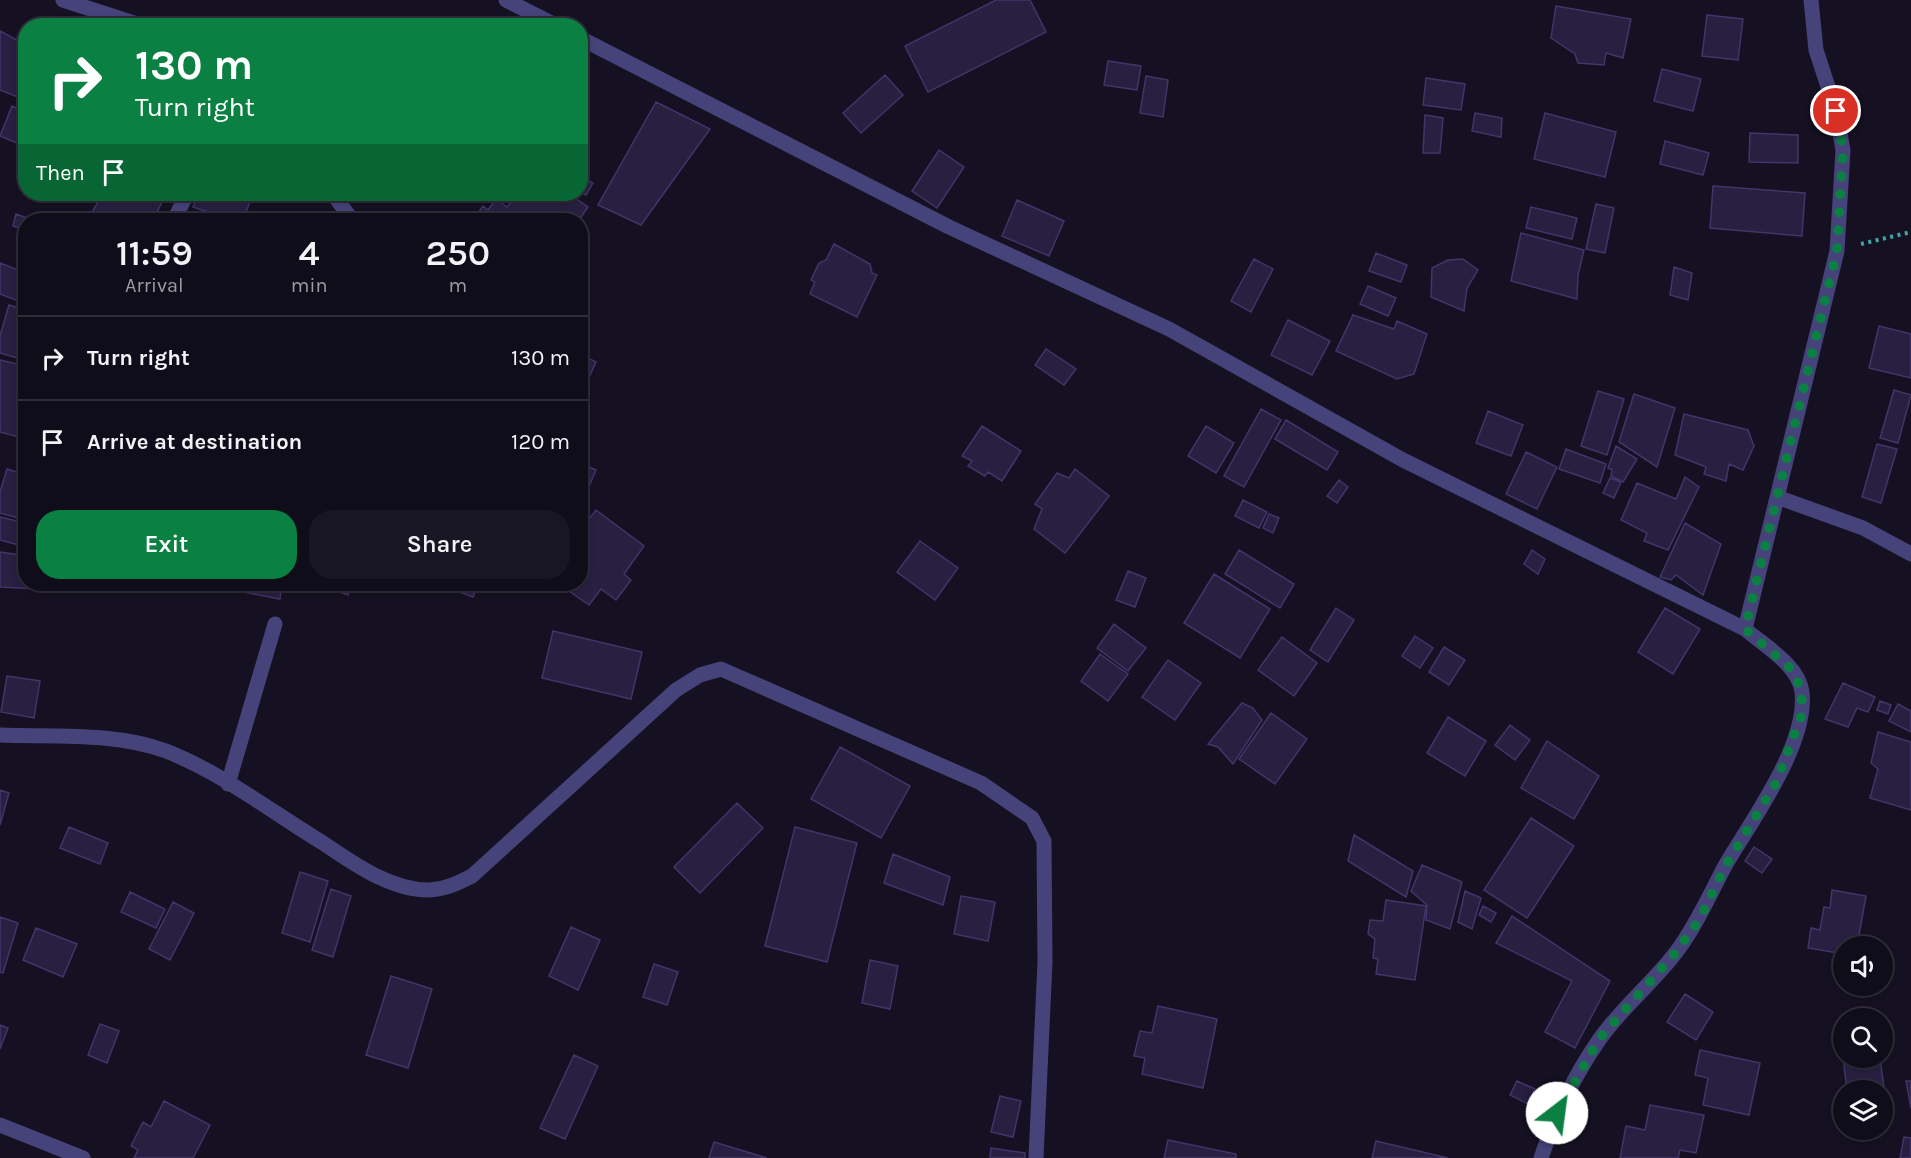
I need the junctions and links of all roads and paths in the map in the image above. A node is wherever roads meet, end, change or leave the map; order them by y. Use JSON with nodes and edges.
{"nodes":[{"id":1,"x":63,"y":0,"type":"edge"},
{"id":2,"x":506,"y":0,"type":"edge"},
{"id":3,"x":1811,"y":0,"type":"edge"},
{"id":4,"x":118,"y":18,"type":"edge"},
{"id":5,"x":541,"y":18,"type":"edge"},
{"id":6,"x":588,"y":42,"type":"edge"},
{"id":7,"x":1911,"y":232,"type":"edge"},
{"id":8,"x":1837,"y":251,"type":"junction"},
{"id":9,"x":1777,"y":497,"type":"junction"},
{"id":10,"x":1911,"y":554,"type":"edge"},
{"id":11,"x":275,"y":624,"type":"dead end"},
{"id":12,"x":1745,"y":629,"type":"junction"},
{"id":13,"x":0,"y":735,"type":"edge"},
{"id":14,"x":228,"y":784,"type":"junction"},
{"id":15,"x":0,"y":1125,"type":"edge"},
{"id":16,"x":83,"y":1158,"type":"edge"},
{"id":17,"x":1036,"y":1158,"type":"edge"},
{"id":18,"x":1541,"y":1158,"type":"edge"}],
"edges":[{"from":1,"to":4,"type":"street"},
{"from":2,"to":5,"type":"street"},
{"from":3,"to":8,"type":"street"},
{"from":6,"to":12,"type":"street"},
{"from":7,"to":8,"type":"path"},
{"from":8,"to":9,"type":"street"},
{"from":9,"to":10,"type":"street"},
{"from":9,"to":12,"type":"street"},
{"from":11,"to":14,"type":"street"},
{"from":12,"to":18,"type":"street"},
{"from":13,"to":14,"type":"street"},
{"from":14,"to":17,"type":"street"},
{"from":15,"to":16,"type":"street"}]}
